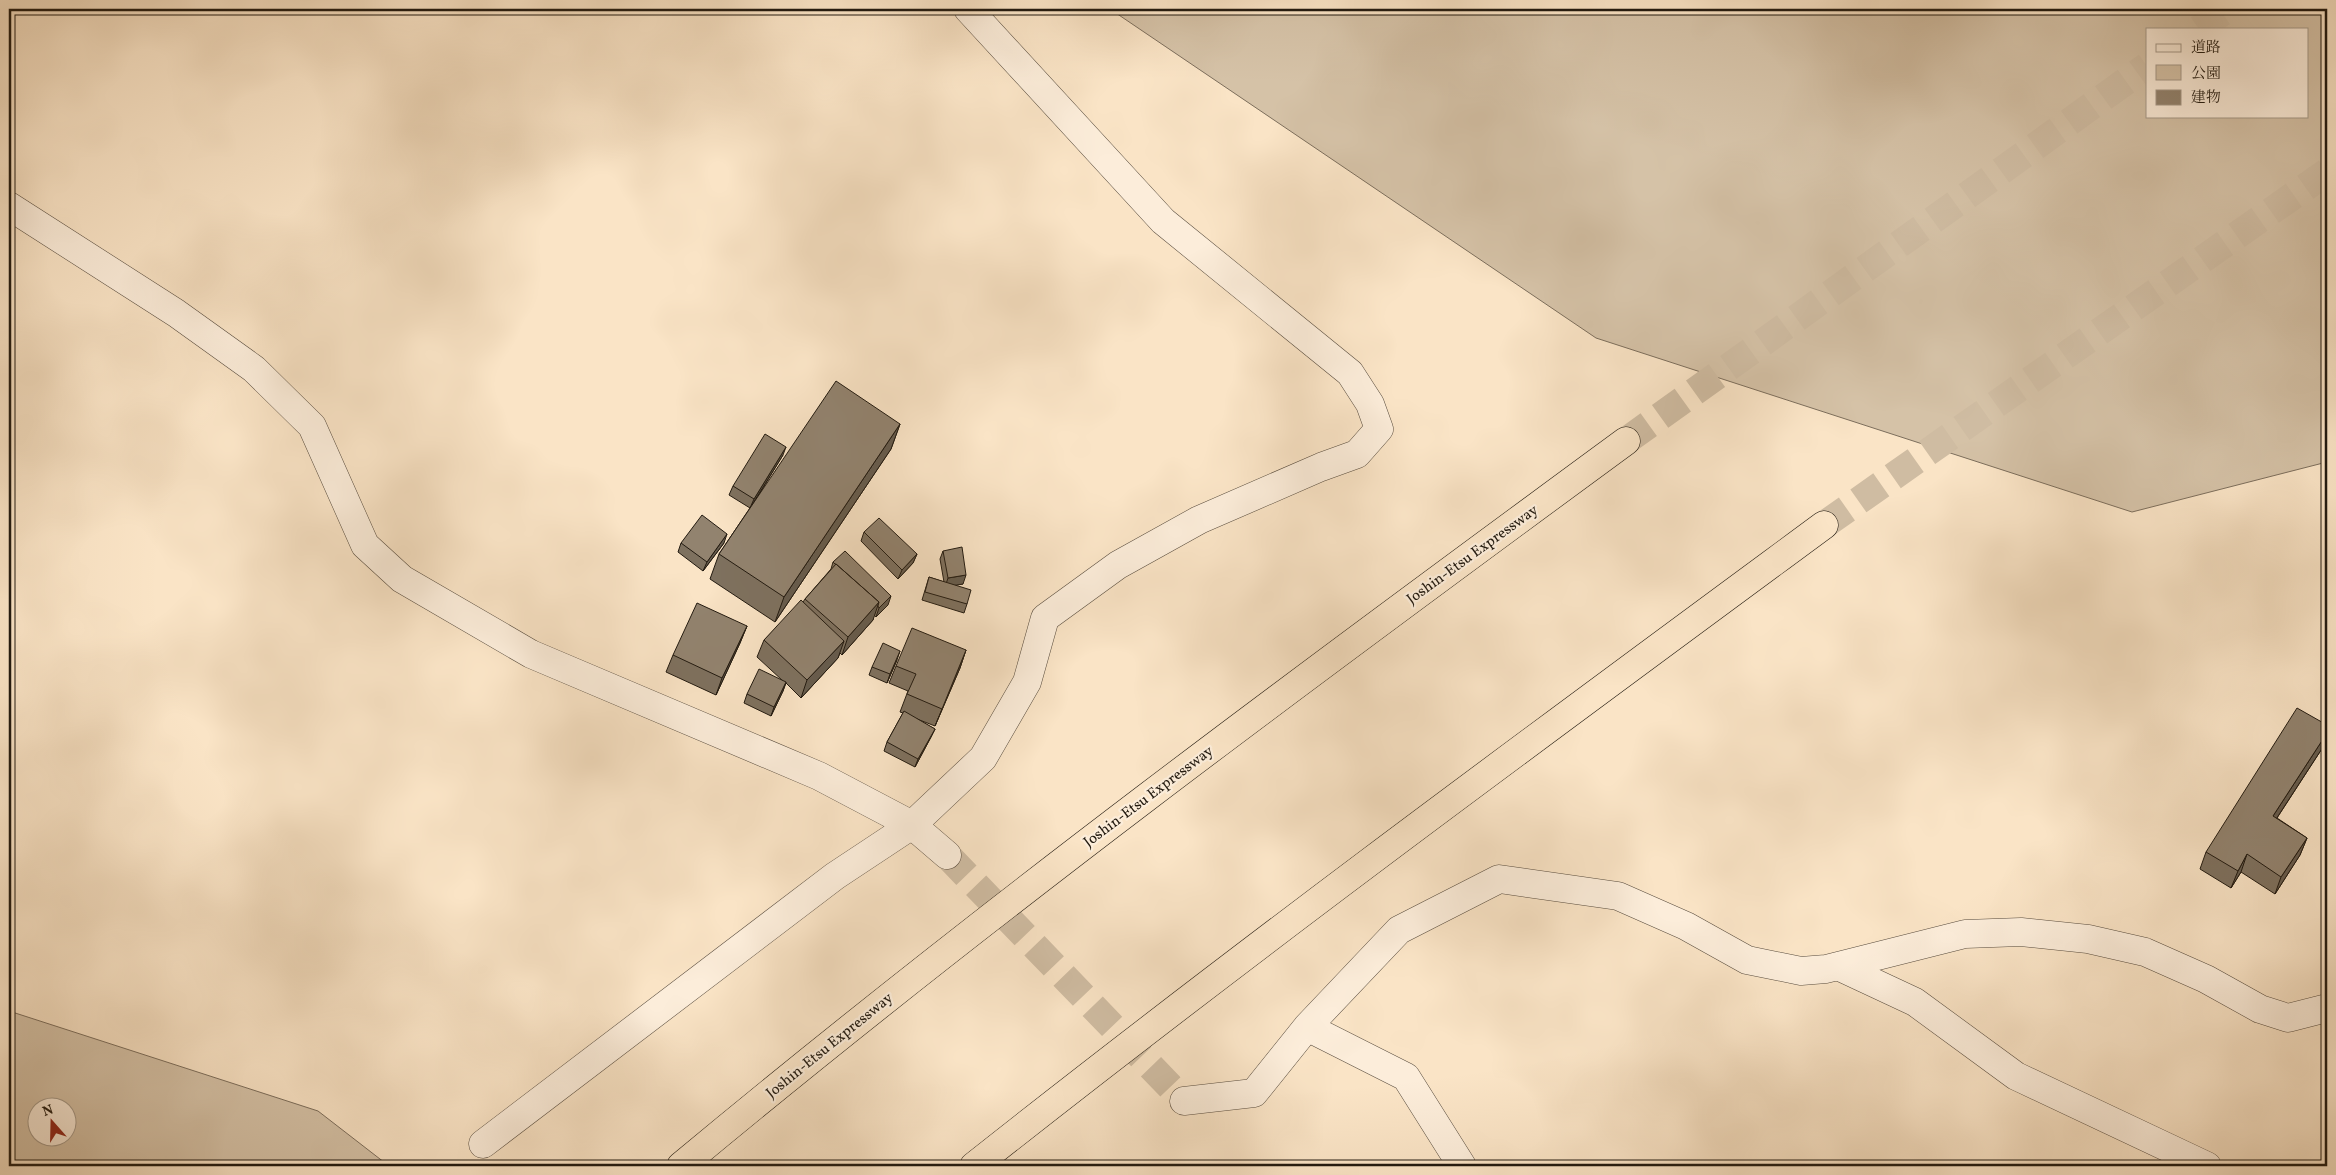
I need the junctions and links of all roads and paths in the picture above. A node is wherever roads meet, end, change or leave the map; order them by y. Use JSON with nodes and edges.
{"nodes":[{"id":1,"x":968,"y":9,"type":"edge"},
{"id":2,"x":9,"y":206,"type":"edge"},
{"id":3,"x":1626,"y":441,"type":"tunnel mouth"},
{"id":4,"x":1824,"y":525,"type":"tunnel mouth"},
{"id":5,"x":912,"y":825,"type":"junction"},
{"id":6,"x":947,"y":856,"type":"tunnel mouth"},
{"id":7,"x":1838,"y":966,"type":"junction"},
{"id":8,"x":2327,"y":1008,"type":"edge"},
{"id":9,"x":1307,"y":1027,"type":"junction"},
{"id":10,"x":1184,"y":1101,"type":"dead end"},
{"id":11,"x":483,"y":1144,"type":"dead end"},
{"id":12,"x":681,"y":1166,"type":"edge"},
{"id":13,"x":974,"y":1166,"type":"edge"},
{"id":14,"x":1462,"y":1166,"type":"edge"},
{"id":15,"x":2207,"y":1166,"type":"edge"}],
"edges":[{"from":1,"to":5,"type":"street"},
{"from":2,"to":5,"type":"street"},
{"from":3,"to":12,"type":"highway","name":"Joshin-Etsu Expressway"},
{"from":4,"to":13,"type":"highway"},
{"from":5,"to":6,"type":"street"},
{"from":5,"to":11,"type":"street"},
{"from":7,"to":8,"type":"street"},
{"from":7,"to":9,"type":"street"},
{"from":7,"to":15,"type":"street"},
{"from":9,"to":10,"type":"street"},
{"from":9,"to":14,"type":"street"}]}
